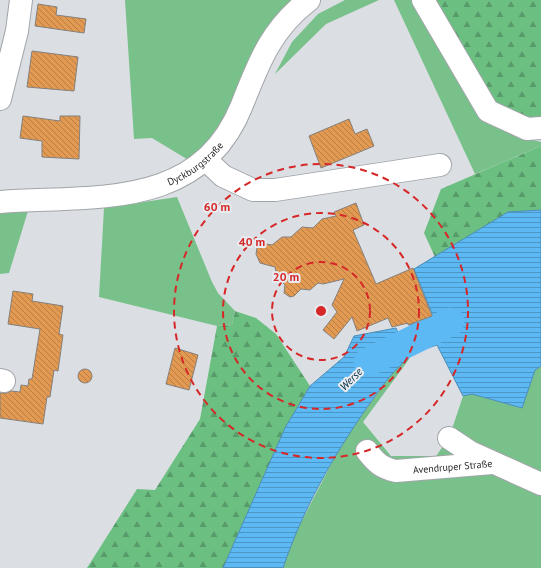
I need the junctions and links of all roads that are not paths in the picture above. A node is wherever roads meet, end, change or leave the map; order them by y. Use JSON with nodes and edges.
{"nodes":[{"id":1,"x":21,"y":0,"type":"edge"},
{"id":2,"x":309,"y":0,"type":"edge"},
{"id":3,"x":423,"y":0,"type":"edge"},
{"id":4,"x":0,"y":99,"type":"edge"},
{"id":5,"x":541,"y":128,"type":"edge"},
{"id":6,"x":206,"y":160,"type":"junction"},
{"id":7,"x":440,"y":165,"type":"dead end"},
{"id":8,"x":0,"y":202,"type":"edge"},
{"id":9,"x":449,"y":438,"type":"dead end"},
{"id":10,"x":367,"y":451,"type":"dead end"},
{"id":11,"x":492,"y":463,"type":"junction"},
{"id":12,"x":541,"y":484,"type":"edge"}],
"edges":[{"from":1,"to":4,"type":"street"},
{"from":2,"to":6,"type":"street","name":"Dyckburgstraße"},
{"from":3,"to":5,"type":"street"},
{"from":6,"to":7,"type":"street"},
{"from":6,"to":8,"type":"street","name":"Dyckburgstraße"},
{"from":9,"to":11,"type":"street"},
{"from":10,"to":11,"type":"street","name":"Avendruper Straße"},
{"from":11,"to":12,"type":"street","name":"Avendruper Straße"}]}
